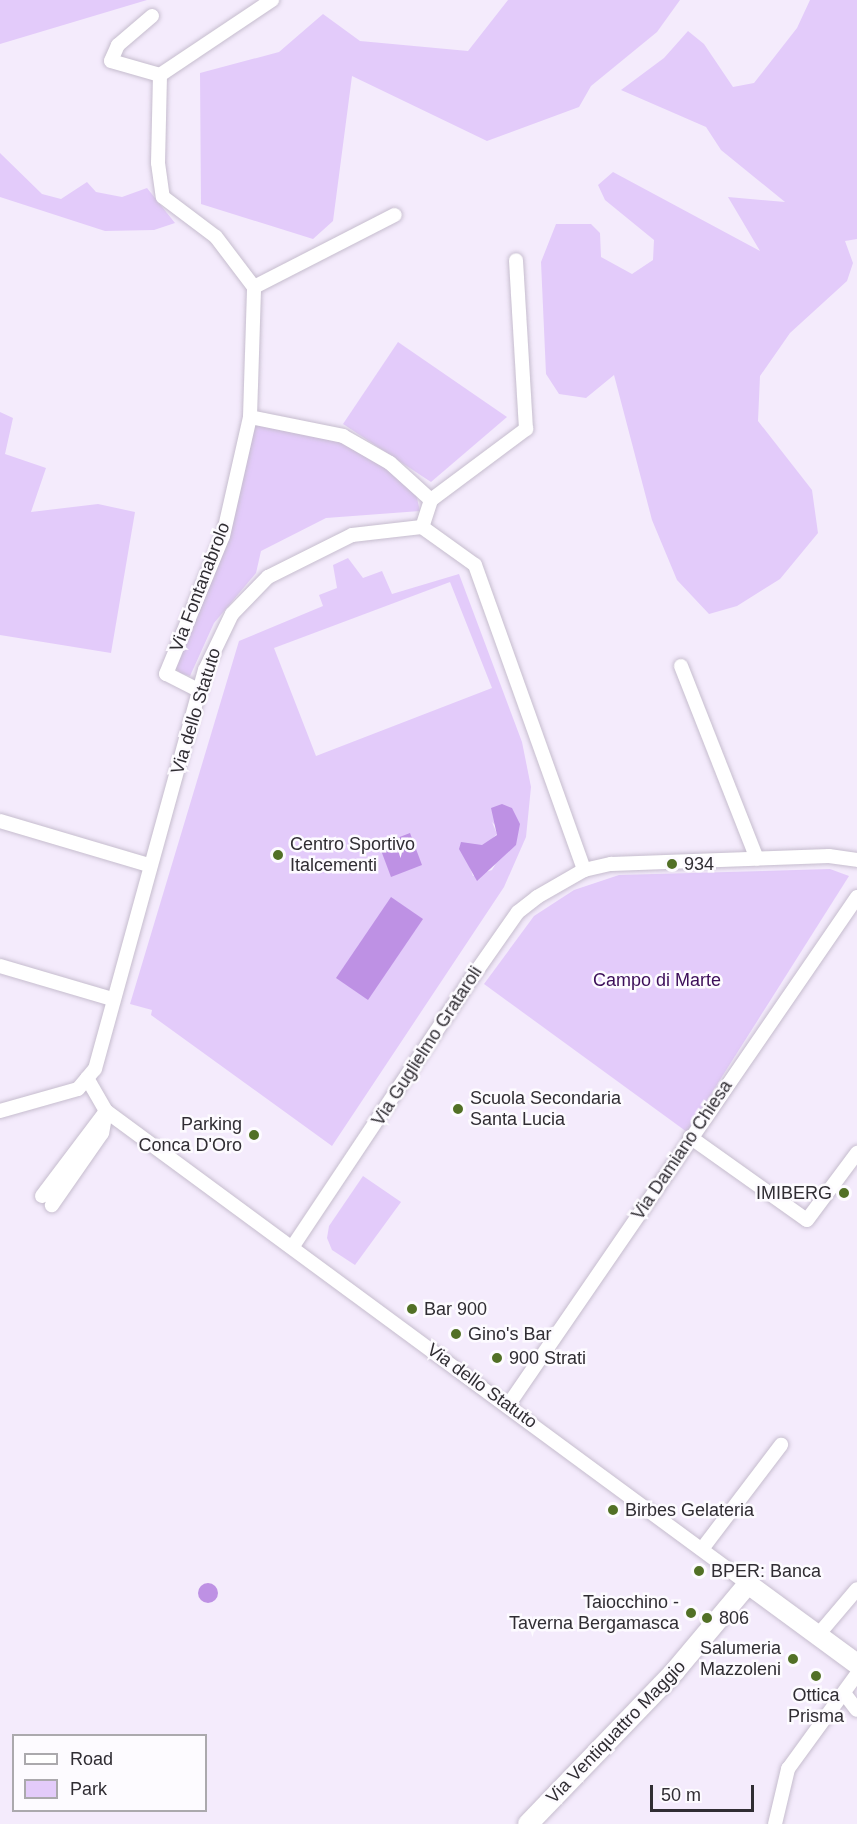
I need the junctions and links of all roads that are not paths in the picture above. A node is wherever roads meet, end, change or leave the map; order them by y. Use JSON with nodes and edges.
{"nodes":[{"id":1,"x":272,"y":0,"type":"edge"},
{"id":2,"x":152,"y":16,"type":"dead end"},
{"id":3,"x":160,"y":75,"type":"junction"},
{"id":4,"x":395,"y":215,"type":"dead end"},
{"id":5,"x":516,"y":260,"type":"dead end"},
{"id":6,"x":254,"y":287,"type":"junction"},
{"id":7,"x":250,"y":417,"type":"junction"},
{"id":8,"x":431,"y":500,"type":"junction"},
{"id":9,"x":422,"y":527,"type":"junction"},
{"id":10,"x":681,"y":666,"type":"dead end"},
{"id":11,"x":200,"y":690,"type":"junction"},
{"id":12,"x":0,"y":821,"type":"edge"},
{"id":13,"x":757,"y":859,"type":"junction"},
{"id":14,"x":857,"y":860,"type":"edge"},
{"id":15,"x":149,"y":865,"type":"junction"},
{"id":16,"x":584,"y":870,"type":"junction"},
{"id":17,"x":857,"y":897,"type":"edge"},
{"id":18,"x":0,"y":966,"type":"edge"},
{"id":19,"x":112,"y":999,"type":"junction"},
{"id":20,"x":87,"y":1078,"type":"junction"},
{"id":21,"x":0,"y":1111,"type":"edge"},
{"id":22,"x":106,"y":1111,"type":"junction"},
{"id":23,"x":690,"y":1137,"type":"junction"},
{"id":24,"x":857,"y":1153,"type":"edge"},
{"id":25,"x":47,"y":1201,"type":"dead end"},
{"id":26,"x":293,"y":1246,"type":"junction"},
{"id":27,"x":509,"y":1404,"type":"junction"},
{"id":28,"x":781,"y":1445,"type":"dead end"},
{"id":29,"x":702,"y":1549,"type":"junction"},
{"id":30,"x":748,"y":1584,"type":"junction"},
{"id":31,"x":857,"y":1589,"type":"edge"},
{"id":32,"x":818,"y":1635,"type":"junction"},
{"id":33,"x":857,"y":1664,"type":"edge"},
{"id":34,"x":857,"y":1674,"type":"edge"},
{"id":35,"x":844,"y":1693,"type":"junction"},
{"id":36,"x":857,"y":1710,"type":"edge"},
{"id":37,"x":528,"y":1824,"type":"edge"},
{"id":38,"x":775,"y":1824,"type":"edge"}],
"edges":[{"from":1,"to":3,"type":"street"},
{"from":2,"to":3,"type":"street"},
{"from":3,"to":6,"type":"street"},
{"from":4,"to":6,"type":"street"},
{"from":5,"to":8,"type":"street"},
{"from":6,"to":7,"type":"street"},
{"from":7,"to":8,"type":"street"},
{"from":7,"to":11,"type":"street","name":"Via Fontanabrolo"},
{"from":8,"to":9,"type":"street"},
{"from":9,"to":11,"type":"street","name":"Via dello Statuto"},
{"from":9,"to":16,"type":"street"},
{"from":10,"to":13,"type":"street"},
{"from":11,"to":15,"type":"street","name":"Via dello Statuto"},
{"from":12,"to":15,"type":"street"},
{"from":13,"to":14,"type":"street"},
{"from":13,"to":16,"type":"street"},
{"from":15,"to":19,"type":"street","name":"Via dello Statuto"},
{"from":16,"to":26,"type":"street","name":"Via Guglielmo Grataroli"},
{"from":17,"to":23,"type":"street","name":"Via Damiano Chiesa"},
{"from":18,"to":19,"type":"street"},
{"from":19,"to":20,"type":"street","name":"Via dello Statuto"},
{"from":20,"to":21,"type":"street"},
{"from":20,"to":22,"type":"street","name":"Via dello Statuto"},
{"from":22,"to":25,"type":"street"},
{"from":22,"to":26,"type":"street","name":"Via dello Statuto"},
{"from":23,"to":24,"type":"street"},
{"from":23,"to":27,"type":"street","name":"Via Damiano Chiesa"},
{"from":26,"to":27,"type":"street","name":"Via dello Statuto"},
{"from":27,"to":29,"type":"street","name":"Via dello Statuto"},
{"from":28,"to":29,"type":"street"},
{"from":29,"to":30,"type":"street","name":"Via dello Statuto"},
{"from":30,"to":32,"type":"street","name":"Via dello Statuto"},
{"from":30,"to":37,"type":"street","name":"Via Ventiquattro Maggio"},
{"from":31,"to":32,"type":"street"},
{"from":32,"to":33,"type":"street","name":"Via dello Statuto"},
{"from":34,"to":35,"type":"street"},
{"from":35,"to":36,"type":"street"},
{"from":35,"to":38,"type":"street"}]}
